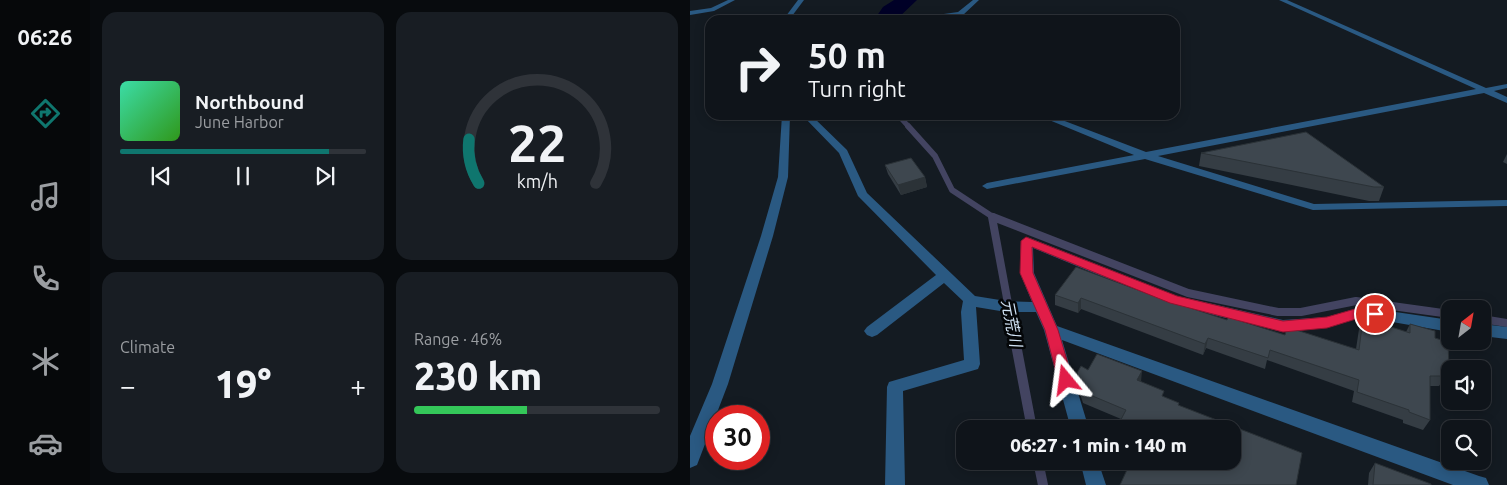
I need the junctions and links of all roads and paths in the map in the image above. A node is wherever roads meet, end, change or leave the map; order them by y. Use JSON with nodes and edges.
{"nodes":[{"id":1,"x":732,"y":0,"type":"edge"},
{"id":2,"x":801,"y":0,"type":"edge"},
{"id":3,"x":976,"y":0,"type":"edge"},
{"id":4,"x":1282,"y":0,"type":"edge"},
{"id":5,"x":690,"y":13,"type":"edge"},
{"id":6,"x":790,"y":15,"type":"edge"},
{"id":7,"x":961,"y":15,"type":"edge"},
{"id":8,"x":1507,"y":86,"type":"edge"},
{"id":9,"x":1484,"y":90,"type":"junction"},
{"id":10,"x":1507,"y":100,"type":"edge"},
{"id":11,"x":786,"y":120,"type":"edge"},
{"id":12,"x":811,"y":120,"type":"edge"},
{"id":13,"x":1054,"y":120,"type":"edge"},
{"id":14,"x":1144,"y":156,"type":"junction"},
{"id":15,"x":987,"y":186,"type":"dead end"},
{"id":16,"x":1507,"y":203,"type":"edge"},
{"id":17,"x":945,"y":275,"type":"junction"},
{"id":18,"x":976,"y":301,"type":"junction"},
{"id":19,"x":1041,"y":307,"type":"junction"},
{"id":20,"x":1441,"y":325,"type":"edge"},
{"id":21,"x":1052,"y":330,"type":"junction"},
{"id":22,"x":872,"y":331,"type":"dead end"},
{"id":23,"x":1491,"y":331,"type":"edge"},
{"id":24,"x":1507,"y":333,"type":"edge"},
{"id":25,"x":1077,"y":420,"type":"edge"},
{"id":26,"x":690,"y":459,"type":"edge"},
{"id":27,"x":1092,"y":470,"type":"edge"},
{"id":28,"x":895,"y":485,"type":"edge"},
{"id":29,"x":1096,"y":485,"type":"edge"},
{"id":30,"x":1479,"y":485,"type":"edge"}],
"edges":[{"from":1,"to":5,"type":"street"},
{"from":2,"to":6,"type":"street"},
{"from":3,"to":7,"type":"street"},
{"from":4,"to":9,"type":"street"},
{"from":8,"to":9,"type":"street"},
{"from":9,"to":10,"type":"street"},
{"from":9,"to":14,"type":"street"},
{"from":11,"to":26,"type":"street"},
{"from":12,"to":17,"type":"street"},
{"from":13,"to":14,"type":"street"},
{"from":14,"to":15,"type":"street"},
{"from":14,"to":16,"type":"street"},
{"from":17,"to":18,"type":"street"},
{"from":17,"to":22,"type":"street"},
{"from":18,"to":19,"type":"street"},
{"from":18,"to":28,"type":"street"},
{"from":19,"to":20,"type":"street"},
{"from":19,"to":21,"type":"street"},
{"from":21,"to":25,"type":"street"},
{"from":21,"to":30,"type":"street"},
{"from":23,"to":24,"type":"street"},
{"from":27,"to":29,"type":"street"}]}
